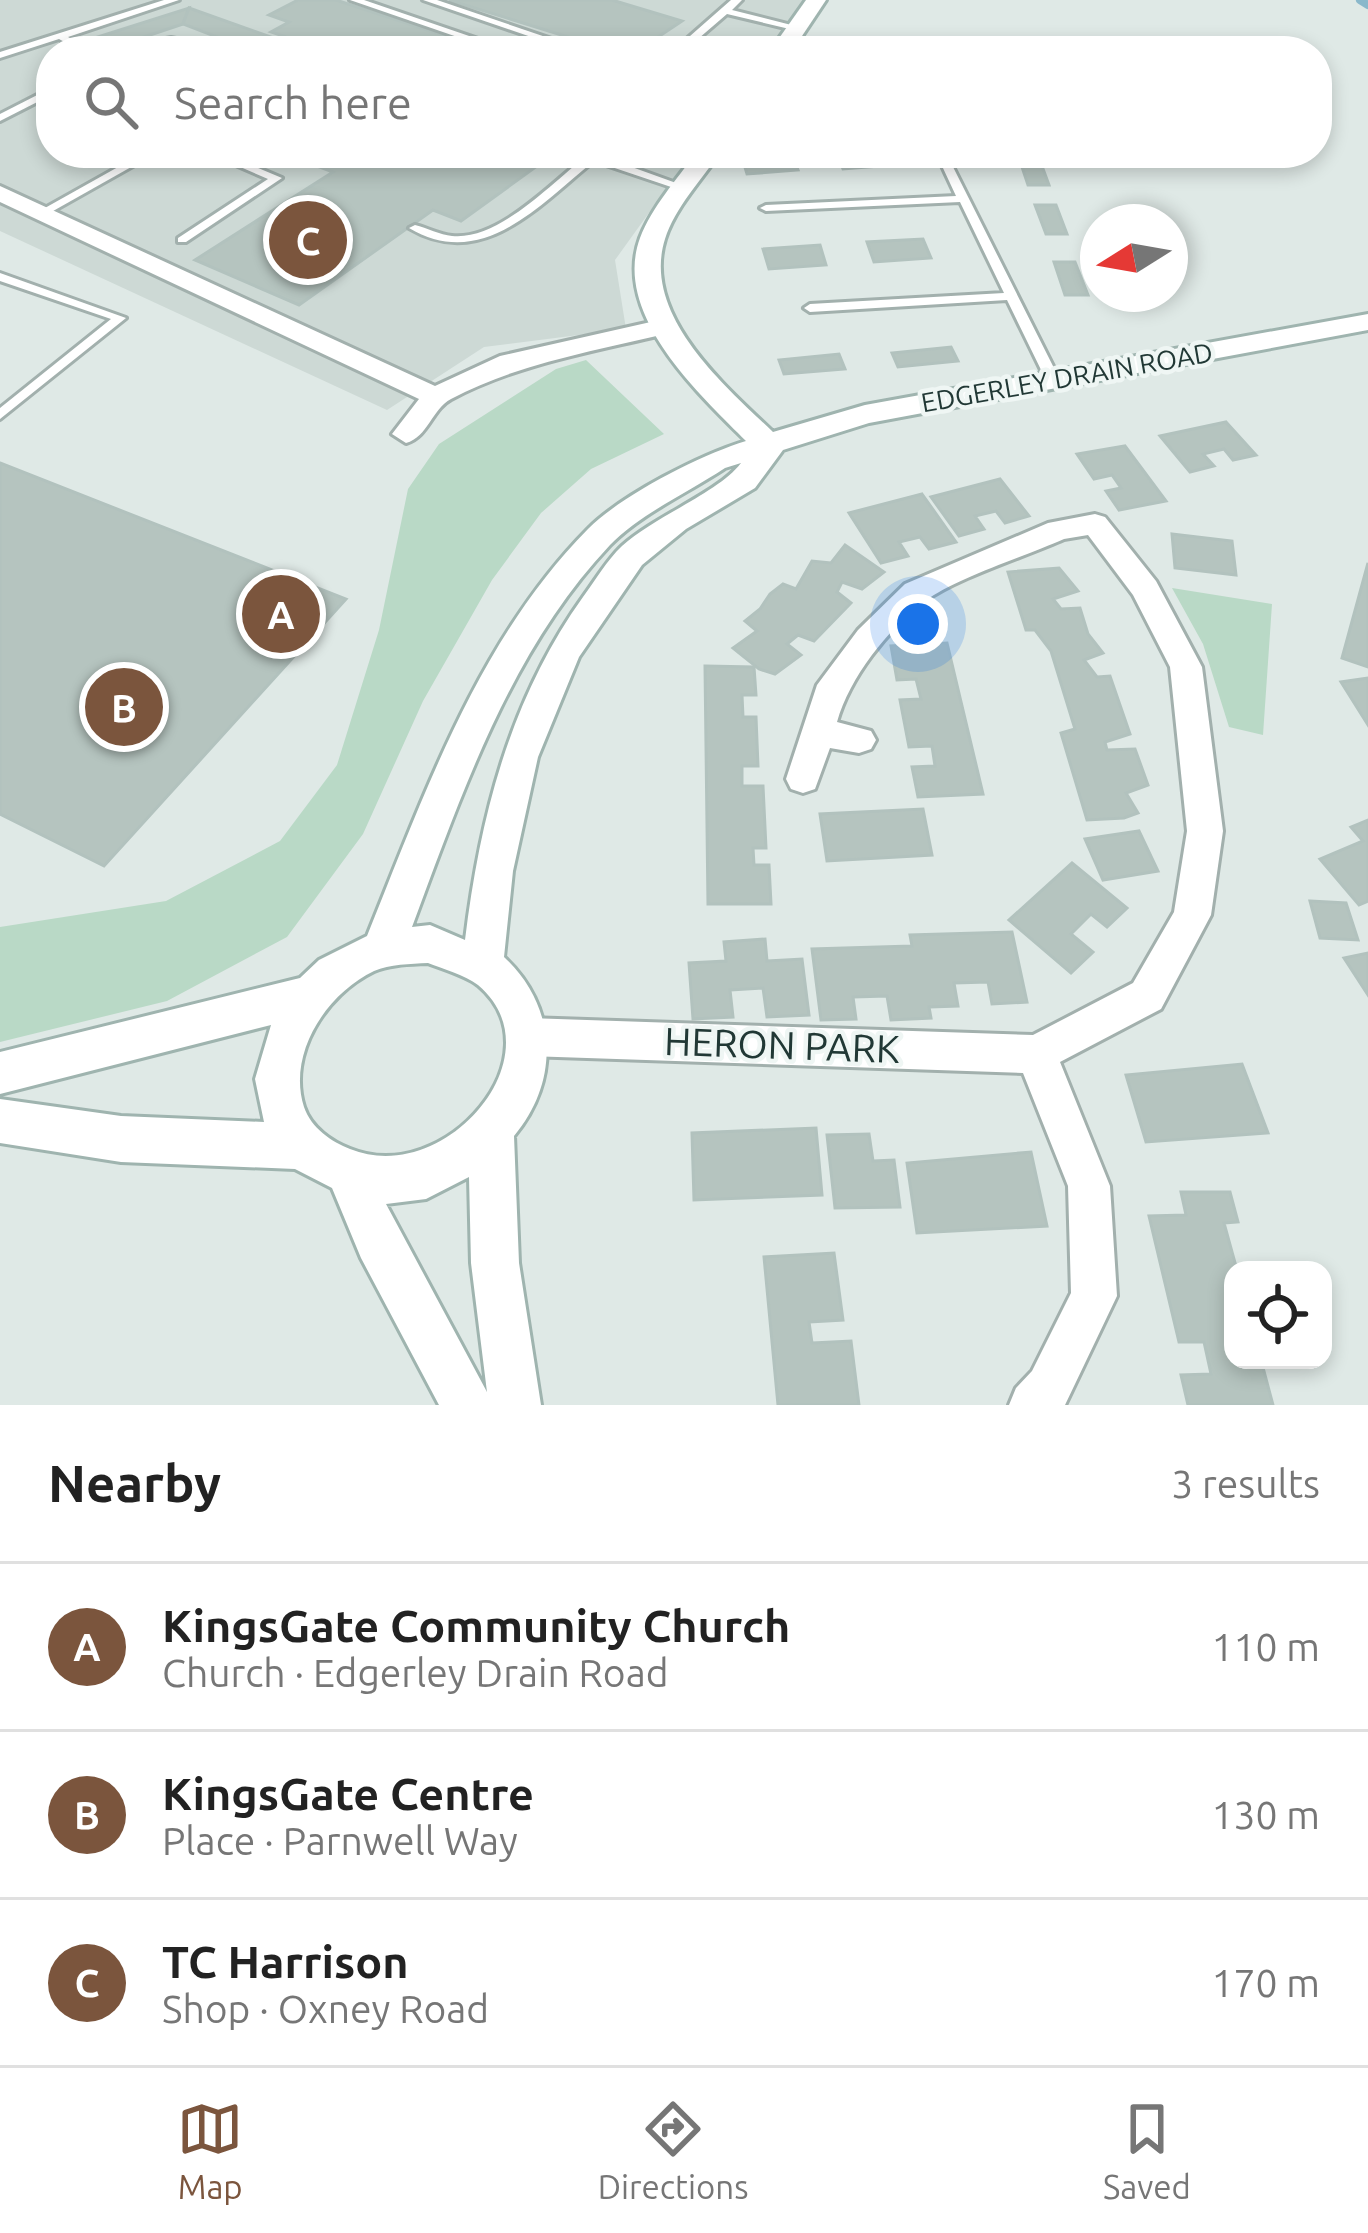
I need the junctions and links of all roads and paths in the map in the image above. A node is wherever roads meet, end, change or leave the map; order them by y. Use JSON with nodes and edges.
{"nodes":[{"id":1,"x":174,"y":0,"type":"edge"},
{"id":2,"x":355,"y":0,"type":"edge"},
{"id":3,"x":428,"y":0,"type":"edge"},
{"id":4,"x":737,"y":0,"type":"edge"},
{"id":5,"x":816,"y":0,"type":"edge"},
{"id":6,"x":726,"y":11,"type":"junction"},
{"id":7,"x":798,"y":28,"type":"junction"},
{"id":8,"x":60,"y":36,"type":"edge"},
{"id":9,"x":463,"y":36,"type":"edge"},
{"id":10,"x":537,"y":36,"type":"edge"},
{"id":11,"x":696,"y":36,"type":"edge"},
{"id":12,"x":792,"y":36,"type":"edge"},
{"id":13,"x":36,"y":44,"type":"edge"},
{"id":14,"x":0,"y":55,"type":"edge"},
{"id":15,"x":36,"y":100,"type":"edge"},
{"id":16,"x":0,"y":118,"type":"edge"},
{"id":17,"x":124,"y":168,"type":"edge"},
{"id":18,"x":251,"y":168,"type":"edge"},
{"id":19,"x":571,"y":168,"type":"edge"},
{"id":20,"x":625,"y":168,"type":"edge"},
{"id":21,"x":698,"y":168,"type":"edge"},
{"id":22,"x":947,"y":168,"type":"edge"},
{"id":23,"x":684,"y":188,"type":"junction"},
{"id":24,"x":0,"y":193,"type":"edge"},
{"id":25,"x":962,"y":199,"type":"junction"},
{"id":26,"x":766,"y":208,"type":"dead end"},
{"id":27,"x":42,"y":213,"type":"junction"},
{"id":28,"x":415,"y":228,"type":"dead end"},
{"id":29,"x":182,"y":240,"type":"dead end"},
{"id":30,"x":0,"y":277,"type":"edge"},
{"id":31,"x":1010,"y":296,"type":"junction"},
{"id":32,"x":810,"y":308,"type":"dead end"},
{"id":33,"x":1368,"y":322,"type":"edge"},
{"id":34,"x":664,"y":327,"type":"junction"},
{"id":35,"x":1052,"y":378,"type":"junction"},
{"id":36,"x":435,"y":396,"type":"junction"},
{"id":37,"x":0,"y":415,"type":"edge"},
{"id":38,"x":406,"y":434,"type":"dead end"},
{"id":39,"x":770,"y":447,"type":"junction"},
{"id":40,"x":818,"y":733,"type":"junction"},
{"id":41,"x":859,"y":740,"type":"dead end"},
{"id":42,"x":803,"y":779,"type":"dead end"},
{"id":43,"x":382,"y":950,"type":"junction"},
{"id":44,"x":483,"y":962,"type":"junction"},
{"id":45,"x":308,"y":996,"type":"junction"},
{"id":46,"x":529,"y":1037,"type":"junction"},
{"id":47,"x":1036,"y":1054,"type":"junction"},
{"id":48,"x":0,"y":1073,"type":"edge"},
{"id":49,"x":0,"y":1121,"type":"edge"},
{"id":50,"x":490,"y":1136,"type":"junction"},
{"id":51,"x":304,"y":1147,"type":"junction"},
{"id":52,"x":350,"y":1175,"type":"junction"},
{"id":53,"x":467,"y":1405,"type":"edge"},
{"id":54,"x":514,"y":1405,"type":"edge"},
{"id":55,"x":1033,"y":1405,"type":"edge"}],
"edges":[{"from":1,"to":8,"type":"lane"},
{"from":2,"to":9,"type":"lane"},
{"from":3,"to":10,"type":"lane"},
{"from":4,"to":6,"type":"lane"},
{"from":5,"to":7,"type":"street"},
{"from":6,"to":7,"type":"lane"},
{"from":6,"to":11,"type":"lane"},
{"from":7,"to":12,"type":"street"},
{"from":13,"to":14,"type":"lane"},
{"from":15,"to":16,"type":"lane"},
{"from":17,"to":27,"type":"lane"},
{"from":18,"to":29,"type":"lane"},
{"from":19,"to":28,"type":"lane"},
{"from":20,"to":23,"type":"lane"},
{"from":21,"to":23,"type":"street"},
{"from":22,"to":25,"type":"lane"},
{"from":23,"to":34,"type":"street"},
{"from":24,"to":27,"type":"street"},
{"from":25,"to":26,"type":"lane"},
{"from":25,"to":31,"type":"lane"},
{"from":27,"to":36,"type":"street"},
{"from":30,"to":37,"type":"lane"},
{"from":31,"to":32,"type":"lane"},
{"from":31,"to":35,"type":"lane"},
{"from":33,"to":35,"type":"street","name":"EDGERLEY DRAIN ROAD"},
{"from":34,"to":36,"type":"street"},
{"from":34,"to":39,"type":"street"},
{"from":35,"to":39,"type":"street","name":"EDGERLEY DRAIN ROAD"},
{"from":36,"to":38,"type":"street"},
{"from":39,"to":43,"type":"street","name":"EDGERLEY DRAIN ROAD"},
{"from":39,"to":44,"type":"street","name":"EDGERLEY DRAIN ROAD"},
{"from":40,"to":41,"type":"street"},
{"from":40,"to":42,"type":"street","name":"HERON PARK"},
{"from":40,"to":47,"type":"street","name":"HERON PARK"},
{"from":43,"to":44,"type":"street"},
{"from":43,"to":45,"type":"street"},
{"from":44,"to":46,"type":"street"},
{"from":45,"to":48,"type":"street"},
{"from":45,"to":51,"type":"street"},
{"from":46,"to":47,"type":"street","name":"HERON PARK"},
{"from":46,"to":50,"type":"street"},
{"from":47,"to":55,"type":"street"},
{"from":49,"to":51,"type":"street"},
{"from":50,"to":52,"type":"street"},
{"from":50,"to":54,"type":"street"},
{"from":51,"to":52,"type":"street"},
{"from":52,"to":53,"type":"street"}]}
